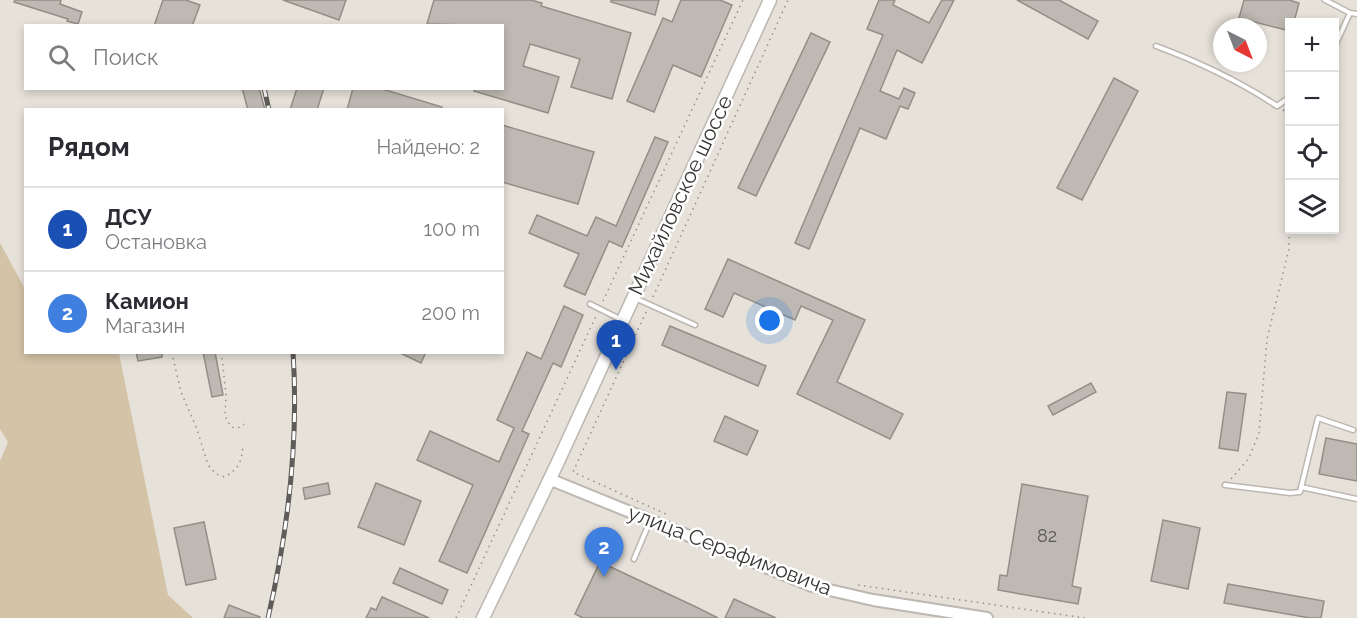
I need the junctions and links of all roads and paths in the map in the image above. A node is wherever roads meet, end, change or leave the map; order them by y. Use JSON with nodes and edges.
{"nodes":[{"id":1,"x":743,"y":0,"type":"edge"},
{"id":2,"x":770,"y":0,"type":"edge"},
{"id":3,"x":788,"y":0,"type":"edge"},
{"id":4,"x":1325,"y":0,"type":"edge"},
{"id":5,"x":1350,"y":13,"type":"junction"},
{"id":6,"x":1357,"y":14,"type":"edge"},
{"id":7,"x":1339,"y":39,"type":"edge"},
{"id":8,"x":1156,"y":46,"type":"dead end"},
{"id":9,"x":1285,"y":100,"type":"edge"},
{"id":10,"x":1289,"y":234,"type":"edge"},
{"id":11,"x":633,"y":298,"type":"junction"},
{"id":12,"x":590,"y":304,"type":"dead end"},
{"id":13,"x":650,"y":305,"type":"junction"},
{"id":14,"x":600,"y":309,"type":"junction"},
{"id":15,"x":623,"y":320,"type":"junction"},
{"id":16,"x":695,"y":325,"type":"dead end"},
{"id":17,"x":173,"y":358,"type":"dead end"},
{"id":18,"x":222,"y":358,"type":"dead end"},
{"id":19,"x":244,"y":424,"type":"dead end"},
{"id":20,"x":1353,"y":430,"type":"dead end"},
{"id":21,"x":243,"y":444,"type":"dead end"},
{"id":22,"x":549,"y":479,"type":"junction"},
{"id":23,"x":1226,"y":485,"type":"joint"},
{"id":24,"x":1301,"y":487,"type":"junction"},
{"id":25,"x":1357,"y":499,"type":"edge"},
{"id":26,"x":672,"y":517,"type":"dead end"},
{"id":27,"x":650,"y":520,"type":"junction"},
{"id":28,"x":634,"y":559,"type":"dead end"},
{"id":29,"x":855,"y":584,"type":"dead end"},
{"id":30,"x":456,"y":618,"type":"edge"},
{"id":31,"x":483,"y":618,"type":"edge"},
{"id":32,"x":987,"y":618,"type":"edge"},
{"id":33,"x":1085,"y":618,"type":"edge"}],
"edges":[{"from":1,"to":14,"type":"path"},
{"from":2,"to":11,"type":"main road","name":"Михайловское шоссе"},
{"from":3,"to":13,"type":"path"},
{"from":4,"to":5,"type":"lane"},
{"from":5,"to":6,"type":"lane"},
{"from":5,"to":7,"type":"lane"},
{"from":8,"to":9,"type":"lane"},
{"from":10,"to":23,"type":"path"},
{"from":11,"to":13,"type":"lane"},
{"from":11,"to":15,"type":"main road","name":"Михайловское шоссе"},
{"from":12,"to":14,"type":"lane"},
{"from":13,"to":16,"type":"lane"},
{"from":13,"to":26,"type":"path"},
{"from":14,"to":15,"type":"lane"},
{"from":14,"to":30,"type":"path"},
{"from":15,"to":22,"type":"main road","name":"Михайловское шоссе"},
{"from":17,"to":21,"type":"path"},
{"from":18,"to":19,"type":"path"},
{"from":20,"to":24,"type":"lane"},
{"from":22,"to":27,"type":"street","name":"улица Серафимовича"},
{"from":22,"to":31,"type":"main road","name":"Михайловское шоссе"},
{"from":23,"to":24,"type":"lane"},
{"from":24,"to":25,"type":"lane"},
{"from":27,"to":28,"type":"lane"},
{"from":27,"to":32,"type":"street","name":"улица Серафимовича"},
{"from":29,"to":33,"type":"path"}]}
